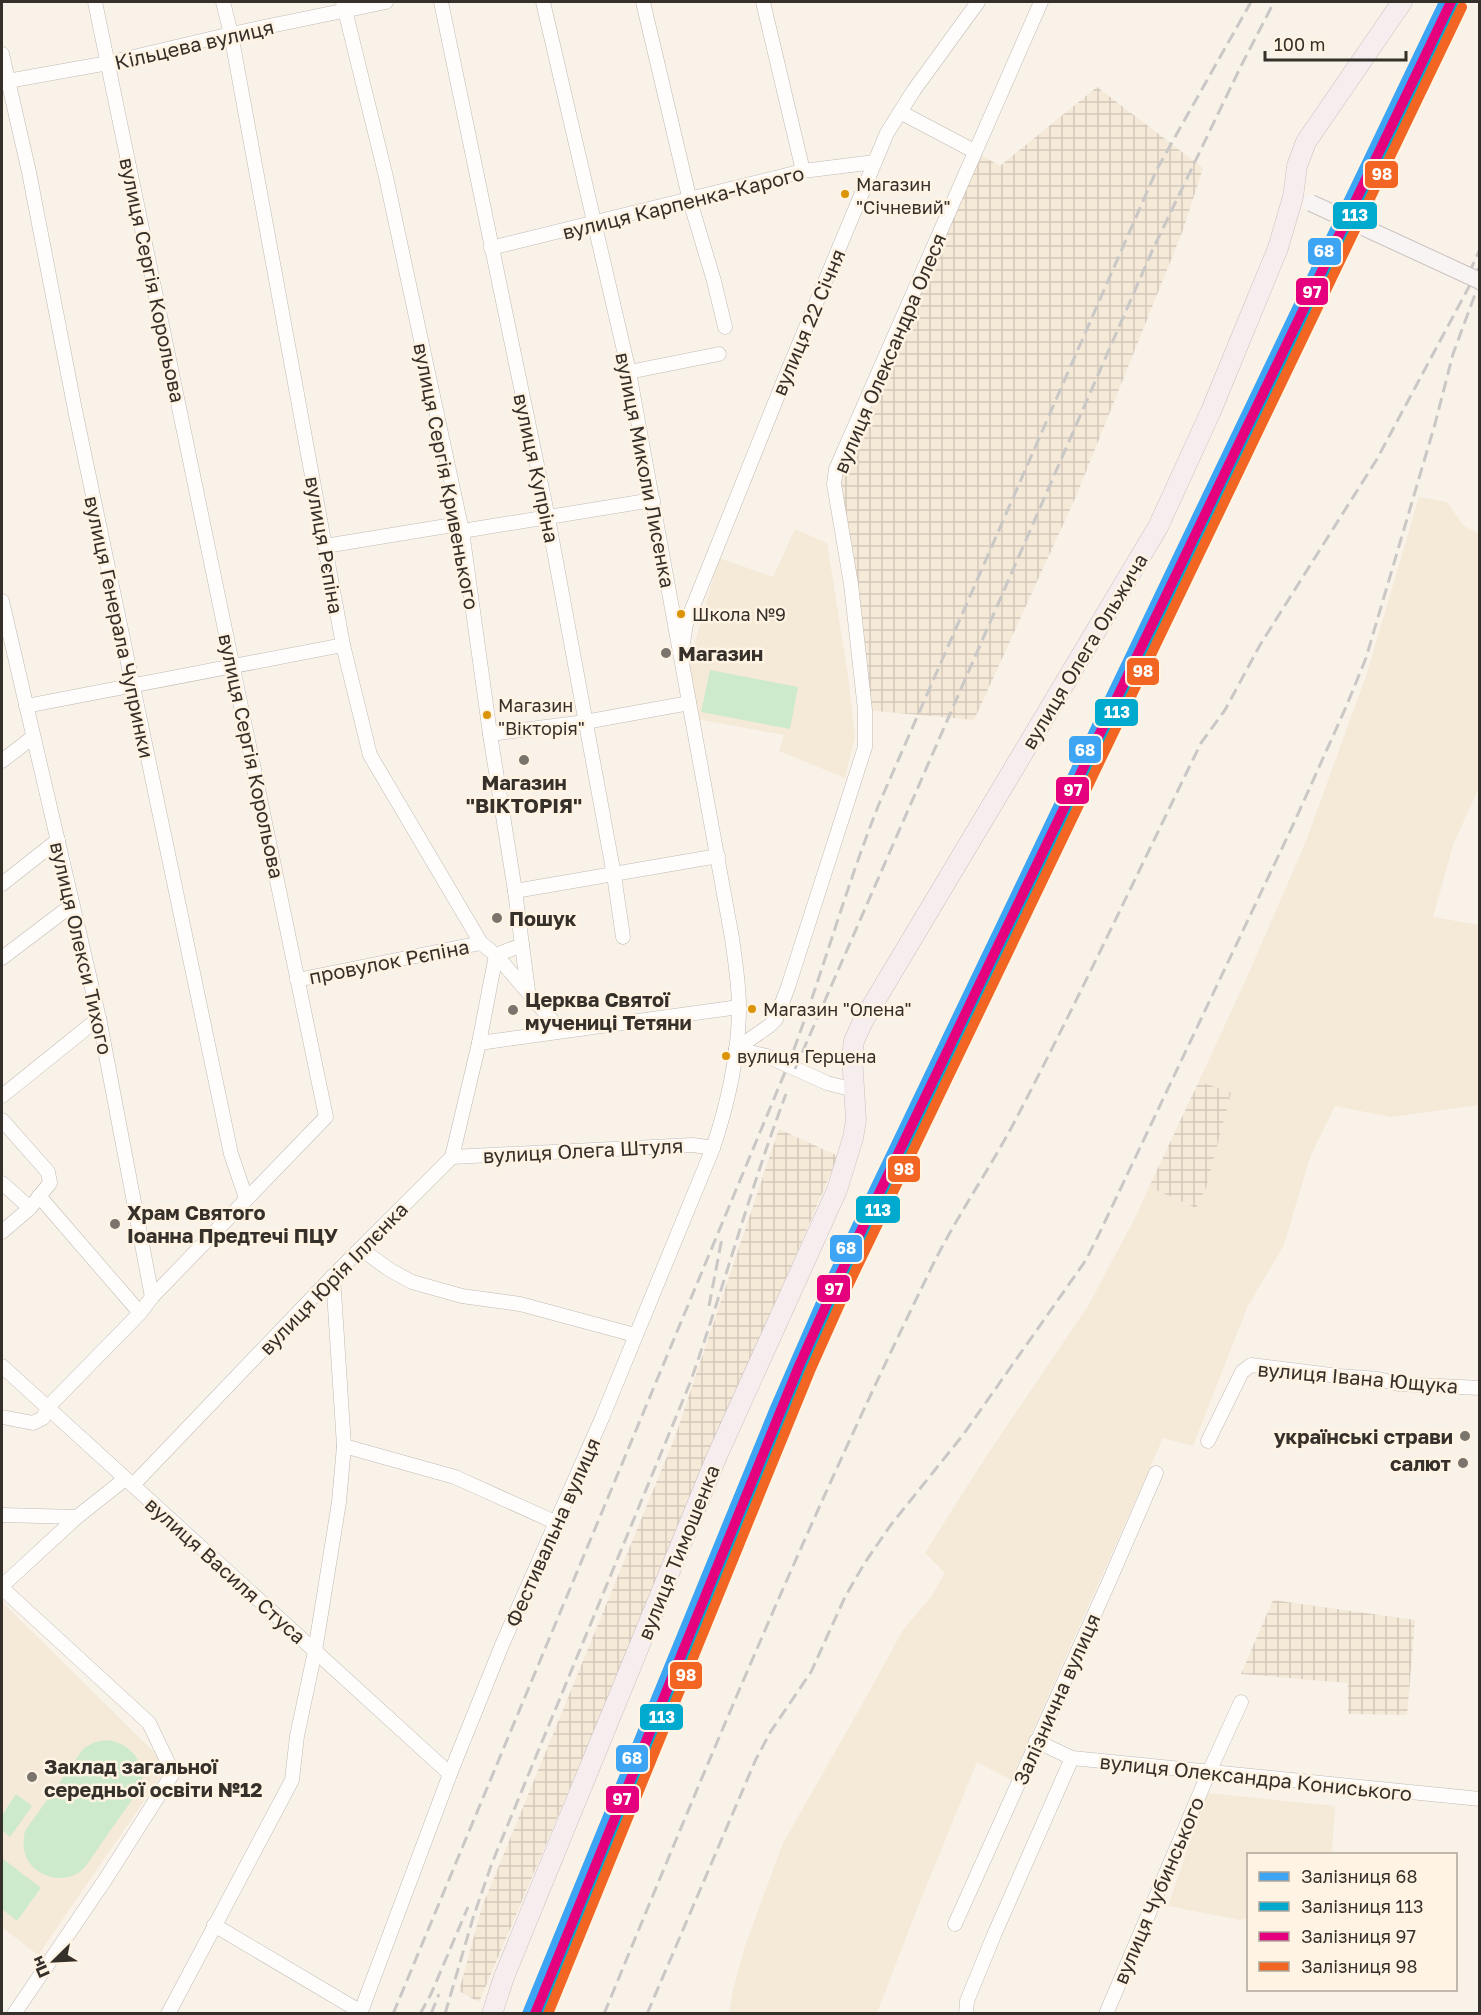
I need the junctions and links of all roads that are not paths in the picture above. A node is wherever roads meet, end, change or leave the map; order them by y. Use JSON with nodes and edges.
{"nodes":[{"id":1,"x":95,"y":2,"type":"edge"},
{"id":2,"x":223,"y":2,"type":"edge"},
{"id":3,"x":386,"y":2,"type":"edge"},
{"id":4,"x":441,"y":2,"type":"edge"},
{"id":5,"x":543,"y":2,"type":"edge"},
{"id":6,"x":643,"y":2,"type":"edge"},
{"id":7,"x":764,"y":2,"type":"edge"},
{"id":8,"x":978,"y":2,"type":"edge"},
{"id":9,"x":1041,"y":2,"type":"edge"},
{"id":10,"x":1402,"y":2,"type":"edge"},
{"id":11,"x":344,"y":7,"type":"edge"},
{"id":12,"x":231,"y":34,"type":"junction"},
{"id":13,"x":2,"y":54,"type":"edge"},
{"id":14,"x":108,"y":63,"type":"junction"},
{"id":15,"x":4,"y":82,"type":"edge"},
{"id":16,"x":900,"y":112,"type":"junction"},
{"id":17,"x":974,"y":151,"type":"junction"},
{"id":18,"x":875,"y":162,"type":"junction"},
{"id":19,"x":803,"y":171,"type":"junction"},
{"id":20,"x":1302,"y":200,"type":"junction"},
{"id":21,"x":690,"y":201,"type":"junction"},
{"id":22,"x":594,"y":223,"type":"junction"},
{"id":23,"x":491,"y":248,"type":"junction"},
{"id":24,"x":1479,"y":281,"type":"edge"},
{"id":25,"x":725,"y":327,"type":"dead end"},
{"id":26,"x":719,"y":354,"type":"dead end"},
{"id":27,"x":629,"y":372,"type":"junction"},
{"id":28,"x":653,"y":500,"type":"junction"},
{"id":29,"x":548,"y":518,"type":"junction"},
{"id":30,"x":461,"y":528,"type":"junction"},
{"id":31,"x":326,"y":546,"type":"junction"},
{"id":32,"x":2,"y":601,"type":"edge"},
{"id":33,"x":4,"y":629,"type":"edge"},
{"id":34,"x":343,"y":645,"type":"junction"},
{"id":35,"x":683,"y":663,"type":"junction"},
{"id":36,"x":233,"y":665,"type":"junction"},
{"id":37,"x":133,"y":686,"type":"junction"},
{"id":38,"x":689,"y":703,"type":"junction"},
{"id":39,"x":26,"y":706,"type":"junction"},
{"id":40,"x":585,"y":722,"type":"junction"},
{"id":41,"x":490,"y":734,"type":"junction"},
{"id":42,"x":33,"y":737,"type":"junction"},
{"id":43,"x":2,"y":761,"type":"edge"},
{"id":44,"x":58,"y":840,"type":"junction"},
{"id":45,"x":718,"y":856,"type":"junction"},
{"id":46,"x":614,"y":875,"type":"junction"},
{"id":47,"x":2,"y":884,"type":"edge"},
{"id":48,"x":515,"y":891,"type":"junction"},
{"id":49,"x":72,"y":905,"type":"junction"},
{"id":50,"x":623,"y":937,"type":"dead end"},
{"id":51,"x":481,"y":943,"type":"junction"},
{"id":52,"x":522,"y":945,"type":"junction"},
{"id":53,"x":496,"y":955,"type":"junction"},
{"id":54,"x":2,"y":958,"type":"edge"},
{"id":55,"x":297,"y":980,"type":"junction"},
{"id":56,"x":528,"y":991,"type":"junction"},
{"id":57,"x":739,"y":1007,"type":"junction"},
{"id":58,"x":99,"y":1018,"type":"junction"},
{"id":59,"x":561,"y":1031,"type":"junction"},
{"id":60,"x":479,"y":1043,"type":"junction"},
{"id":61,"x":736,"y":1049,"type":"junction"},
{"id":62,"x":855,"y":1090,"type":"junction"},
{"id":63,"x":2,"y":1096,"type":"edge"},
{"id":64,"x":2,"y":1120,"type":"edge"},
{"id":65,"x":713,"y":1148,"type":"junction"},
{"id":66,"x":452,"y":1157,"type":"junction"},
{"id":67,"x":2,"y":1183,"type":"edge"},
{"id":68,"x":39,"y":1197,"type":"junction"},
{"id":69,"x":246,"y":1198,"type":"junction"},
{"id":70,"x":30,"y":1208,"type":"junction"},
{"id":71,"x":2,"y":1232,"type":"edge"},
{"id":72,"x":361,"y":1249,"type":"junction"},
{"id":73,"x":333,"y":1276,"type":"junction"},
{"id":74,"x":152,"y":1297,"type":"junction"},
{"id":75,"x":140,"y":1313,"type":"junction"},
{"id":76,"x":635,"y":1335,"type":"junction"},
{"id":77,"x":2,"y":1366,"type":"edge"},
{"id":78,"x":1479,"y":1388,"type":"edge"},
{"id":79,"x":48,"y":1407,"type":"junction"},
{"id":80,"x":2,"y":1417,"type":"edge"},
{"id":81,"x":1208,"y":1441,"type":"dead end"},
{"id":82,"x":344,"y":1446,"type":"junction"},
{"id":83,"x":1156,"y":1473,"type":"dead end"},
{"id":84,"x":129,"y":1482,"type":"junction"},
{"id":85,"x":2,"y":1515,"type":"edge"},
{"id":86,"x":77,"y":1517,"type":"junction"},
{"id":87,"x":557,"y":1523,"type":"junction"},
{"id":88,"x":2,"y":1587,"type":"edge"},
{"id":89,"x":315,"y":1651,"type":"junction"},
{"id":90,"x":1241,"y":1702,"type":"dead end"},
{"id":91,"x":1036,"y":1741,"type":"junction"},
{"id":92,"x":1072,"y":1758,"type":"junction"},
{"id":93,"x":1209,"y":1772,"type":"junction"},
{"id":94,"x":450,"y":1774,"type":"junction"},
{"id":95,"x":1479,"y":1799,"type":"edge"},
{"id":96,"x":954,"y":1924,"type":"dead end"},
{"id":97,"x":214,"y":1925,"type":"junction"},
{"id":98,"x":14,"y":2013,"type":"edge"},
{"id":99,"x":168,"y":2013,"type":"edge"},
{"id":100,"x":361,"y":2013,"type":"edge"},
{"id":101,"x":492,"y":2013,"type":"edge"},
{"id":102,"x":966,"y":2013,"type":"edge"},
{"id":103,"x":1106,"y":2013,"type":"edge"}],
"edges":[{"from":1,"to":14,"type":"street","name":"вулиця Сергія Корольова"},
{"from":2,"to":12,"type":"street","name":"вулиця Рєпіна"},
{"from":3,"to":11,"type":"street","name":"Кільцева вулиця"},
{"from":4,"to":23,"type":"street","name":"вулиця Купріна"},
{"from":5,"to":22,"type":"street","name":"вулиця Миколи Лисенка"},
{"from":6,"to":21,"type":"street"},
{"from":7,"to":19,"type":"street"},
{"from":8,"to":16,"type":"street","name":"вулиця 22 Січня"},
{"from":9,"to":17,"type":"street","name":"вулиця Олександра Олеся"},
{"from":10,"to":20,"type":"highway","name":"вулиця Олега Ольжича"},
{"from":11,"to":12,"type":"street","name":"Кільцева вулиця"},
{"from":11,"to":30,"type":"street","name":"вулиця Сергія Кривенького"},
{"from":12,"to":14,"type":"street","name":"Кільцева вулиця"},
{"from":12,"to":31,"type":"street","name":"вулиця Рєпіна"},
{"from":13,"to":15,"type":"street","name":"вулиця Генерала Чупринки"},
{"from":14,"to":15,"type":"street","name":"Кільцева вулиця"},
{"from":14,"to":36,"type":"street","name":"вулиця Сергія Корольова"},
{"from":15,"to":37,"type":"street","name":"вулиця Генерала Чупринки"},
{"from":16,"to":17,"type":"street"},
{"from":16,"to":18,"type":"street","name":"вулиця 22 Січня"},
{"from":17,"to":61,"type":"street","name":"вулиця Олександра Олеся"},
{"from":18,"to":19,"type":"street","name":"вулиця Карпенка-Карого"},
{"from":18,"to":35,"type":"street","name":"вулиця 22 Січня"},
{"from":19,"to":21,"type":"street","name":"вулиця Карпенка-Карого"},
{"from":20,"to":24,"type":"main road","bridge":true},
{"from":20,"to":62,"type":"highway","name":"вулиця Олега Ольжича"},
{"from":21,"to":22,"type":"street","name":"вулиця Карпенка-Карого"},
{"from":21,"to":25,"type":"street"},
{"from":22,"to":23,"type":"street","name":"вулиця Карпенка-Карого"},
{"from":22,"to":27,"type":"street","name":"вулиця Миколи Лисенка"},
{"from":23,"to":29,"type":"street","name":"вулиця Купріна"},
{"from":26,"to":27,"type":"street"},
{"from":27,"to":28,"type":"street","name":"вулиця Миколи Лисенка"},
{"from":28,"to":29,"type":"street"},
{"from":28,"to":35,"type":"street","name":"вулиця Миколи Лисенка"},
{"from":29,"to":30,"type":"street"},
{"from":29,"to":40,"type":"street","name":"вулиця Купріна"},
{"from":30,"to":31,"type":"street"},
{"from":30,"to":41,"type":"street","name":"вулиця Сергія Кривенького"},
{"from":31,"to":34,"type":"street","name":"вулиця Рєпіна"},
{"from":32,"to":33,"type":"street","name":"вулиця Олекси Тихого"},
{"from":33,"to":39,"type":"street","name":"вулиця Олекси Тихого"},
{"from":34,"to":36,"type":"street"},
{"from":34,"to":51,"type":"street","name":"вулиця Рєпіна"},
{"from":35,"to":38,"type":"street","name":"вулиця Миколи Лисенка"},
{"from":36,"to":37,"type":"street"},
{"from":36,"to":55,"type":"street","name":"вулиця Сергія Корольова"},
{"from":37,"to":39,"type":"street"},
{"from":37,"to":69,"type":"street","name":"вулиця Генерала Чупринки"},
{"from":38,"to":40,"type":"street"},
{"from":38,"to":45,"type":"street","name":"вулиця Миколи Лисенка"},
{"from":39,"to":42,"type":"street","name":"вулиця Олекси Тихого"},
{"from":40,"to":41,"type":"street"},
{"from":40,"to":46,"type":"street","name":"вулиця Купріна"},
{"from":41,"to":48,"type":"street","name":"вулиця Сергія Кривенького"},
{"from":42,"to":43,"type":"street"},
{"from":42,"to":44,"type":"street","name":"вулиця Олекси Тихого"},
{"from":44,"to":47,"type":"street"},
{"from":44,"to":49,"type":"street","name":"вулиця Олекси Тихого"},
{"from":45,"to":46,"type":"street"},
{"from":45,"to":57,"type":"street","name":"вулиця Миколи Лисенка"},
{"from":46,"to":48,"type":"street"},
{"from":46,"to":50,"type":"street","name":"вулиця Купріна"},
{"from":48,"to":52,"type":"street","name":"вулиця Сергія Кривенького"},
{"from":49,"to":54,"type":"street"},
{"from":49,"to":58,"type":"street","name":"вулиця Олекси Тихого"},
{"from":51,"to":53,"type":"street","name":"вулиця Рєпіна"},
{"from":51,"to":55,"type":"street","name":"провулок Рєпіна"},
{"from":52,"to":53,"type":"street"},
{"from":52,"to":56,"type":"street","name":"вулиця Сергія Кривенького"},
{"from":53,"to":56,"type":"street","name":"вулиця Рєпіна"},
{"from":53,"to":60,"type":"street"},
{"from":55,"to":69,"type":"street","name":"вулиця Сергія Корольова"},
{"from":56,"to":59,"type":"street","name":"вулиця Рєпіна"},
{"from":57,"to":59,"type":"street"},
{"from":57,"to":61,"type":"street","name":"вулиця Миколи Лисенка"},
{"from":58,"to":63,"type":"street"},
{"from":58,"to":74,"type":"street","name":"вулиця Олекси Тихого"},
{"from":59,"to":60,"type":"street"},
{"from":60,"to":66,"type":"street"},
{"from":61,"to":62,"type":"street"},
{"from":61,"to":65,"type":"street","name":"Фестивальна вулиця"},
{"from":62,"to":101,"type":"highway","name":"вулиця Тимошенка"},
{"from":64,"to":68,"type":"street"},
{"from":65,"to":66,"type":"street","name":"вулиця Олега Штуля"},
{"from":65,"to":76,"type":"street","name":"Фестивальна вулиця"},
{"from":66,"to":72,"type":"street","name":"вулиця Юрія Іллєнка"},
{"from":67,"to":70,"type":"street"},
{"from":68,"to":70,"type":"street"},
{"from":68,"to":75,"type":"street"},
{"from":69,"to":74,"type":"street","name":"вулиця Сергія Корольова"},
{"from":70,"to":71,"type":"street"},
{"from":72,"to":73,"type":"street","name":"вулиця Юрія Іллєнка"},
{"from":72,"to":76,"type":"street"},
{"from":73,"to":82,"type":"street"},
{"from":73,"to":84,"type":"street","name":"вулиця Юрія Іллєнка"},
{"from":74,"to":75,"type":"street","name":"вулиця Сергія Корольова"},
{"from":75,"to":79,"type":"street","name":"вулиця Сергія Корольова"},
{"from":76,"to":87,"type":"street","name":"Фестивальна вулиця"},
{"from":77,"to":79,"type":"street","name":"вулиця Василя Стуса"},
{"from":78,"to":81,"type":"street","name":"вулиця Івана Ющука"},
{"from":79,"to":80,"type":"street","name":"вулиця Сергія Корольова"},
{"from":79,"to":84,"type":"street","name":"вулиця Василя Стуса"},
{"from":82,"to":87,"type":"street"},
{"from":82,"to":89,"type":"street"},
{"from":83,"to":91,"type":"street","name":"Залізнична вулиця"},
{"from":84,"to":86,"type":"street","name":"вулиця Юрія Іллєнка"},
{"from":84,"to":89,"type":"street","name":"вулиця Василя Стуса"},
{"from":85,"to":86,"type":"street"},
{"from":86,"to":88,"type":"street","name":"вулиця Юрія Іллєнка"},
{"from":87,"to":94,"type":"street","name":"Фестивальна вулиця"},
{"from":88,"to":98,"type":"street"},
{"from":89,"to":94,"type":"street","name":"вулиця Василя Стуса"},
{"from":89,"to":97,"type":"street"},
{"from":90,"to":93,"type":"street","name":"вулиця Чубинського"},
{"from":91,"to":92,"type":"street","name":"вулиця Олександра Кониського"},
{"from":91,"to":96,"type":"street","name":"Залізнична вулиця"},
{"from":92,"to":93,"type":"street","name":"вулиця Олександра Кониського"},
{"from":92,"to":102,"type":"street"},
{"from":93,"to":95,"type":"street","name":"вулиця Олександра Кониського"},
{"from":93,"to":103,"type":"street","name":"вулиця Чубинського"},
{"from":94,"to":100,"type":"street","name":"Фестивальна вулиця"},
{"from":97,"to":99,"type":"street"},
{"from":97,"to":100,"type":"street"}]}
